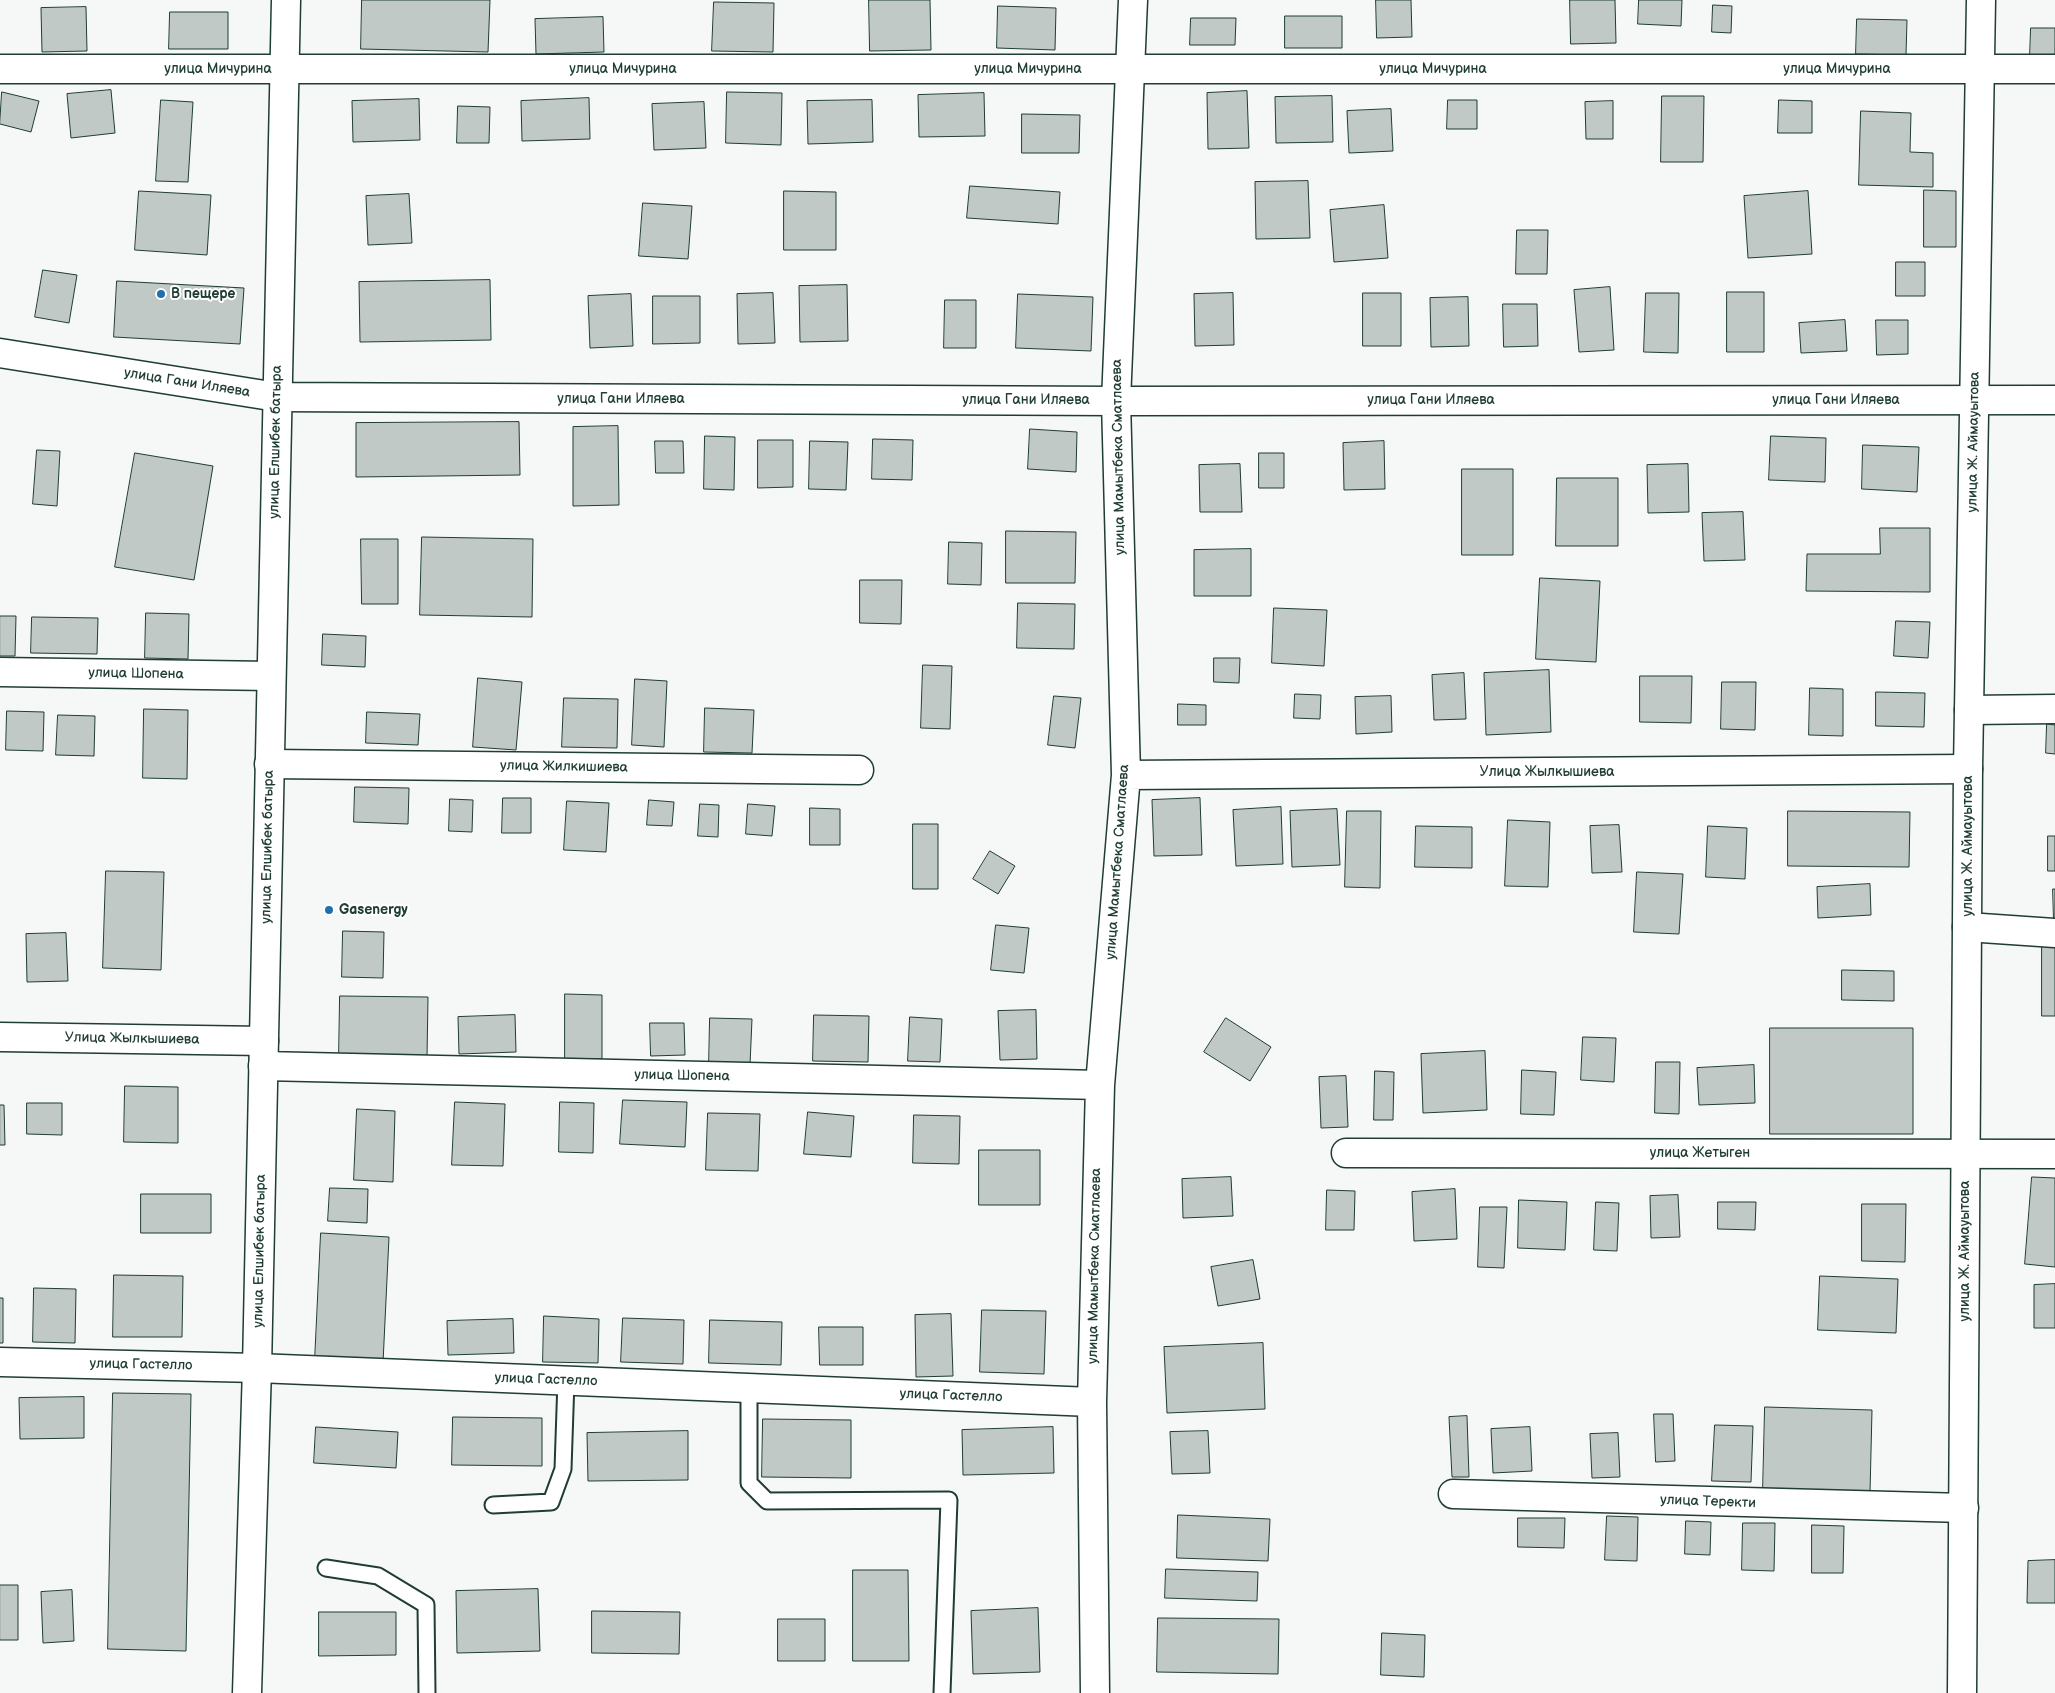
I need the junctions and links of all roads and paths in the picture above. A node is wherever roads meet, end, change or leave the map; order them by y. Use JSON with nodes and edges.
{"nodes":[{"id":1,"x":286,"y":0,"type":"edge"},
{"id":2,"x":1133,"y":0,"type":"edge"},
{"id":3,"x":1980,"y":0,"type":"edge"},
{"id":4,"x":0,"y":69,"type":"edge"},
{"id":5,"x":284,"y":69,"type":"junction"},
{"id":6,"x":1131,"y":69,"type":"junction"},
{"id":7,"x":1980,"y":69,"type":"junction"},
{"id":8,"x":2055,"y":69,"type":"edge"},
{"id":9,"x":0,"y":353,"type":"edge"},
{"id":10,"x":277,"y":398,"type":"junction"},
{"id":11,"x":1975,"y":400,"type":"junction"},
{"id":12,"x":2055,"y":400,"type":"edge"},
{"id":13,"x":1116,"y":401,"type":"junction"},
{"id":14,"x":0,"y":672,"type":"edge"},
{"id":15,"x":271,"y":676,"type":"junction"},
{"id":16,"x":2055,"y":709,"type":"edge"},
{"id":17,"x":1969,"y":710,"type":"junction"},
{"id":18,"x":269,"y":764,"type":"junction"},
{"id":19,"x":1968,"y":769,"type":"junction"},
{"id":20,"x":859,"y":770,"type":"dead end"},
{"id":21,"x":1126,"y":775,"type":"junction"},
{"id":22,"x":1967,"y":927,"type":"junction"},
{"id":23,"x":2055,"y":933,"type":"edge"},
{"id":24,"x":0,"y":1037,"type":"edge"},
{"id":25,"x":263,"y":1054,"type":"junction"},
{"id":26,"x":1100,"y":1085,"type":"junction"},
{"id":27,"x":1346,"y":1153,"type":"dead end"},
{"id":28,"x":1966,"y":1153,"type":"junction"},
{"id":29,"x":2055,"y":1154,"type":"edge"},
{"id":30,"x":0,"y":1362,"type":"edge"},
{"id":31,"x":257,"y":1368,"type":"junction"},
{"id":32,"x":566,"y":1380,"type":"junction"},
{"id":33,"x":750,"y":1388,"type":"junction"},
{"id":34,"x":1092,"y":1402,"type":"junction"},
{"id":35,"x":1453,"y":1494,"type":"dead end"},
{"id":36,"x":493,"y":1505,"type":"dead end"},
{"id":37,"x":1964,"y":1508,"type":"junction"},
{"id":38,"x":326,"y":1568,"type":"dead end"},
{"id":39,"x":247,"y":1693,"type":"edge"},
{"id":40,"x":427,"y":1693,"type":"edge"},
{"id":41,"x":942,"y":1693,"type":"edge"},
{"id":42,"x":1094,"y":1693,"type":"edge"},
{"id":43,"x":1962,"y":1693,"type":"edge"}],
"edges":[{"from":1,"to":5,"type":"street","name":"улица Елшибек батыра"},
{"from":2,"to":6,"type":"street","name":"улица Мамытбека Сматлаева"},
{"from":3,"to":7,"type":"street","name":"улица Ж. Аймауытова"},
{"from":4,"to":5,"type":"street","name":"улица Мичурина"},
{"from":5,"to":6,"type":"street","name":"улица Мичурина"},
{"from":5,"to":10,"type":"street","name":"улица Елшибек батыра"},
{"from":6,"to":7,"type":"street","name":"улица Мичурина"},
{"from":6,"to":13,"type":"street","name":"улица Мамытбека Сматлаева"},
{"from":7,"to":8,"type":"street","name":"улица Мичурина"},
{"from":7,"to":11,"type":"street","name":"улица Ж. Аймауытова"},
{"from":9,"to":10,"type":"street","name":"улица Гани Иляева"},
{"from":10,"to":13,"type":"street","name":"улица Гани Иляева"},
{"from":10,"to":15,"type":"street","name":"улица Елшибек батыра"},
{"from":11,"to":12,"type":"street","name":"улица Гани Иляева"},
{"from":11,"to":13,"type":"street","name":"улица Гани Иляева"},
{"from":11,"to":17,"type":"street","name":"улица Ж. Аймауытова"},
{"from":13,"to":21,"type":"street","name":"улица Мамытбека Сматлаева"},
{"from":14,"to":15,"type":"street","name":"улица Шопена"},
{"from":15,"to":18,"type":"street","name":"улица Елшибек батыра"},
{"from":16,"to":17,"type":"street"},
{"from":17,"to":19,"type":"street","name":"улица Ж. Аймауытова"},
{"from":18,"to":20,"type":"street","name":"улица Жилкишиева"},
{"from":18,"to":25,"type":"street","name":"улица Елшибек батыра"},
{"from":19,"to":21,"type":"street","name":"Улица Жылкышиева"},
{"from":19,"to":22,"type":"street","name":"улица Ж. Аймауытова"},
{"from":21,"to":26,"type":"street","name":"улица Мамытбека Сматлаева"},
{"from":22,"to":23,"type":"street"},
{"from":22,"to":28,"type":"street","name":"улица Ж. Аймауытова"},
{"from":24,"to":25,"type":"street","name":"Улица Жылкышиева"},
{"from":25,"to":26,"type":"street","name":"улица Шопена"},
{"from":25,"to":31,"type":"street","name":"улица Елшибек батыра"},
{"from":26,"to":34,"type":"street","name":"улица Мамытбека Сматлаева"},
{"from":27,"to":28,"type":"street","name":"улица Жетыген"},
{"from":28,"to":29,"type":"street","name":"улица Жетыген"},
{"from":28,"to":37,"type":"street","name":"улица Ж. Аймауытова"},
{"from":30,"to":31,"type":"street","name":"улица Гастелло"},
{"from":31,"to":32,"type":"street","name":"улица Гастелло"},
{"from":31,"to":39,"type":"street","name":"улица Елшибек батыра"},
{"from":32,"to":33,"type":"street","name":"улица Гастелло"},
{"from":32,"to":36,"type":"lane"},
{"from":33,"to":34,"type":"street","name":"улица Гастелло"},
{"from":33,"to":41,"type":"lane"},
{"from":34,"to":42,"type":"street","name":"улица Мамытбека Сматлаева"},
{"from":35,"to":37,"type":"street","name":"улица Теректи"},
{"from":37,"to":43,"type":"street","name":"улица Ж. Аймауытова"},
{"from":38,"to":40,"type":"lane"}]}
